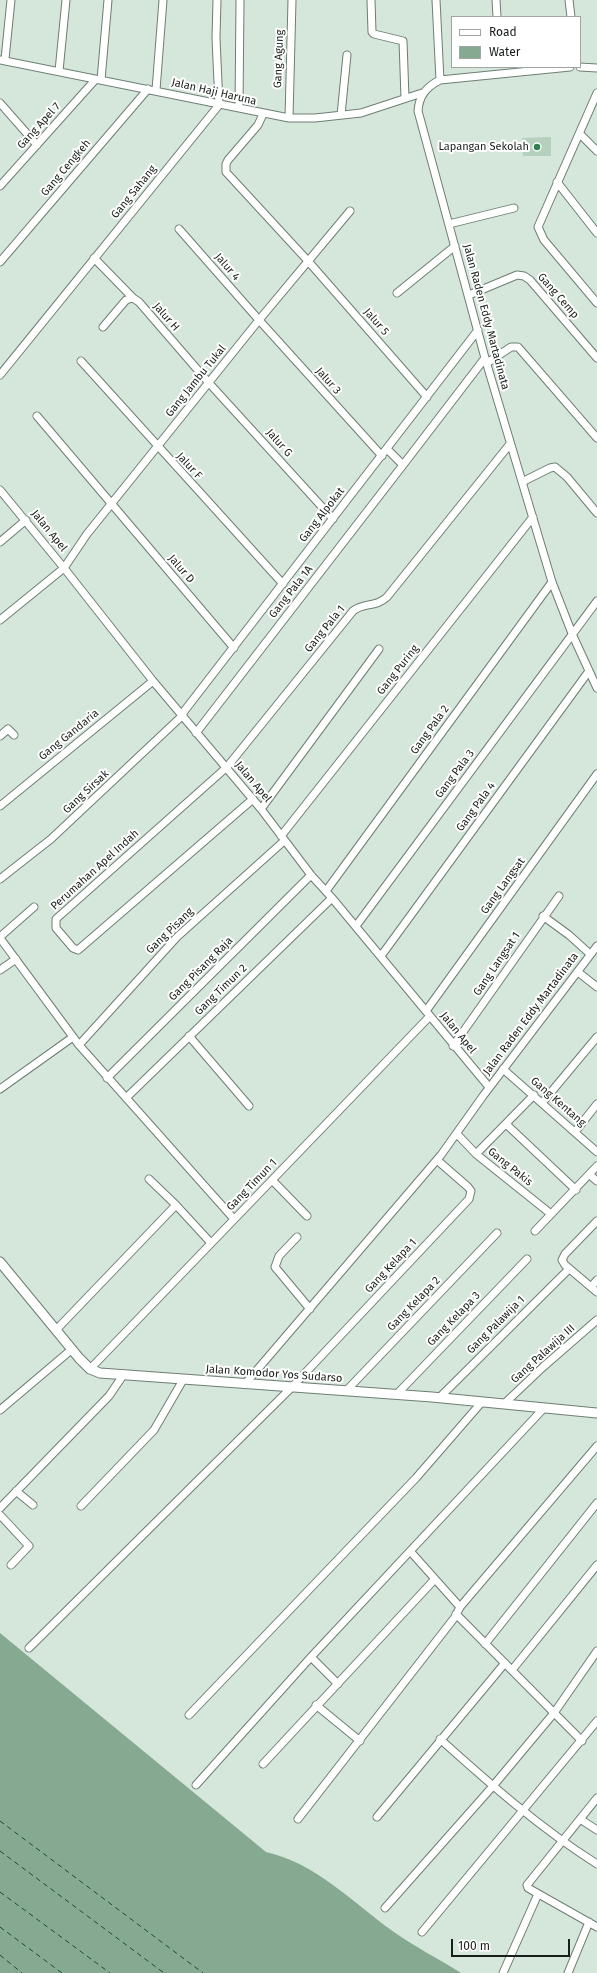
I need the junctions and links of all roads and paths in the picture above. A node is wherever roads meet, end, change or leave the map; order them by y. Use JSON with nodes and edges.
{"nodes":[{"id":1,"x":11,"y":0,"type":"edge"},
{"id":2,"x":66,"y":0,"type":"edge"},
{"id":3,"x":108,"y":0,"type":"edge"},
{"id":4,"x":163,"y":0,"type":"edge"},
{"id":5,"x":218,"y":0,"type":"edge"},
{"id":6,"x":240,"y":0,"type":"edge"},
{"id":7,"x":292,"y":0,"type":"edge"},
{"id":8,"x":371,"y":0,"type":"edge"},
{"id":9,"x":436,"y":0,"type":"edge"},
{"id":10,"x":496,"y":0,"type":"edge"},
{"id":11,"x":569,"y":0,"type":"edge"},
{"id":12,"x":497,"y":16,"type":"edge"},
{"id":13,"x":571,"y":16,"type":"edge"},
{"id":14,"x":348,"y":55,"type":"dead end"},
{"id":15,"x":3,"y":59,"type":"edge"},
{"id":16,"x":581,"y":67,"type":"edge"},
{"id":17,"x":546,"y":68,"type":"edge"},
{"id":18,"x":596,"y":69,"type":"edge"},
{"id":19,"x":499,"y":70,"type":"edge"},
{"id":20,"x":59,"y":71,"type":"junction"},
{"id":21,"x":98,"y":80,"type":"junction"},
{"id":22,"x":440,"y":80,"type":"junction"},
{"id":23,"x":148,"y":89,"type":"junction"},
{"id":24,"x":156,"y":90,"type":"junction"},
{"id":25,"x":597,"y":92,"type":"edge"},
{"id":26,"x":422,"y":93,"type":"junction"},
{"id":27,"x":405,"y":98,"type":"junction"},
{"id":28,"x":0,"y":103,"type":"edge"},
{"id":29,"x":219,"y":105,"type":"junction"},
{"id":30,"x":239,"y":108,"type":"junction"},
{"id":31,"x":263,"y":114,"type":"junction"},
{"id":32,"x":341,"y":115,"type":"junction"},
{"id":33,"x":289,"y":118,"type":"junction"},
{"id":34,"x":580,"y":134,"type":"junction"},
{"id":35,"x":37,"y":145,"type":"junction"},
{"id":36,"x":597,"y":151,"type":"edge"},
{"id":37,"x":557,"y":182,"type":"junction"},
{"id":38,"x":0,"y":186,"type":"edge"},
{"id":39,"x":514,"y":208,"type":"dead end"},
{"id":40,"x":350,"y":211,"type":"dead end"},
{"id":41,"x":449,"y":224,"type":"junction"},
{"id":42,"x":179,"y":229,"type":"dead end"},
{"id":43,"x":597,"y":233,"type":"edge"},
{"id":44,"x":455,"y":246,"type":"junction"},
{"id":45,"x":94,"y":258,"type":"junction"},
{"id":46,"x":308,"y":261,"type":"junction"},
{"id":47,"x":0,"y":262,"type":"edge"},
{"id":48,"x":397,"y":293,"type":"dead end"},
{"id":49,"x":469,"y":295,"type":"junction"},
{"id":50,"x":133,"y":298,"type":"junction"},
{"id":51,"x":597,"y":303,"type":"edge"},
{"id":52,"x":259,"y":320,"type":"junction"},
{"id":53,"x":103,"y":327,"type":"dead end"},
{"id":54,"x":478,"y":330,"type":"junction"},
{"id":55,"x":597,"y":358,"type":"edge"},
{"id":56,"x":486,"y":360,"type":"junction"},
{"id":57,"x":81,"y":361,"type":"dead end"},
{"id":58,"x":0,"y":375,"type":"edge"},
{"id":59,"x":209,"y":383,"type":"junction"},
{"id":60,"x":427,"y":397,"type":"junction"},
{"id":61,"x":37,"y":416,"type":"dead end"},
{"id":62,"x":597,"y":438,"type":"edge"},
{"id":63,"x":510,"y":444,"type":"junction"},
{"id":64,"x":158,"y":447,"type":"junction"},
{"id":65,"x":387,"y":450,"type":"junction"},
{"id":66,"x":382,"y":456,"type":"junction"},
{"id":67,"x":403,"y":465,"type":"junction"},
{"id":68,"x":522,"y":482,"type":"junction"},
{"id":69,"x":0,"y":490,"type":"edge"},
{"id":70,"x":111,"y":505,"type":"junction"},
{"id":71,"x":597,"y":513,"type":"edge"},
{"id":72,"x":532,"y":517,"type":"junction"},
{"id":73,"x":333,"y":519,"type":"junction"},
{"id":74,"x":26,"y":520,"type":"junction"},
{"id":75,"x":0,"y":542,"type":"edge"},
{"id":76,"x":64,"y":568,"type":"junction"},
{"id":77,"x":552,"y":582,"type":"junction"},
{"id":78,"x":283,"y":584,"type":"junction"},
{"id":79,"x":597,"y":601,"type":"edge"},
{"id":80,"x":0,"y":620,"type":"edge"},
{"id":81,"x":573,"y":636,"type":"junction"},
{"id":82,"x":234,"y":648,"type":"junction"},
{"id":83,"x":379,"y":649,"type":"dead end"},
{"id":84,"x":589,"y":671,"type":"junction"},
{"id":85,"x":153,"y":681,"type":"junction"},
{"id":86,"x":597,"y":688,"type":"edge"},
{"id":87,"x":183,"y":715,"type":"junction"},
{"id":88,"x":196,"y":733,"type":"junction"},
{"id":89,"x":0,"y":736,"type":"edge"},
{"id":90,"x":14,"y":736,"type":"dead end"},
{"id":91,"x":227,"y":767,"type":"junction"},
{"id":92,"x":597,"y":774,"type":"edge"},
{"id":93,"x":253,"y":799,"type":"junction"},
{"id":94,"x":0,"y":806,"type":"edge"},
{"id":95,"x":262,"y":809,"type":"junction"},
{"id":96,"x":283,"y":839,"type":"junction"},
{"id":97,"x":311,"y":875,"type":"junction"},
{"id":98,"x":0,"y":879,"type":"edge"},
{"id":99,"x":326,"y":891,"type":"junction"},
{"id":100,"x":559,"y":896,"type":"dead end"},
{"id":101,"x":332,"y":898,"type":"junction"},
{"id":102,"x":34,"y":907,"type":"dead end"},
{"id":103,"x":543,"y":916,"type":"junction"},
{"id":104,"x":356,"y":926,"type":"junction"},
{"id":105,"x":0,"y":937,"type":"edge"},
{"id":106,"x":597,"y":946,"type":"edge"},
{"id":107,"x":590,"y":954,"type":"junction"},
{"id":108,"x":381,"y":956,"type":"junction"},
{"id":109,"x":16,"y":959,"type":"junction"},
{"id":110,"x":0,"y":970,"type":"edge"},
{"id":111,"x":578,"y":972,"type":"junction"},
{"id":112,"x":597,"y":987,"type":"edge"},
{"id":113,"x":428,"y":1014,"type":"junction"},
{"id":114,"x":189,"y":1036,"type":"junction"},
{"id":115,"x":73,"y":1037,"type":"junction"},
{"id":116,"x":597,"y":1037,"type":"edge"},
{"id":117,"x":79,"y":1045,"type":"junction"},
{"id":118,"x":453,"y":1046,"type":"junction"},
{"id":119,"x":503,"y":1069,"type":"junction"},
{"id":120,"x":107,"y":1078,"type":"junction"},
{"id":121,"x":489,"y":1088,"type":"junction"},
{"id":122,"x":0,"y":1089,"type":"edge"},
{"id":123,"x":534,"y":1096,"type":"junction"},
{"id":124,"x":126,"y":1098,"type":"junction"},
{"id":125,"x":542,"y":1103,"type":"junction"},
{"id":126,"x":597,"y":1104,"type":"edge"},
{"id":127,"x":249,"y":1106,"type":"dead end"},
{"id":128,"x":506,"y":1124,"type":"junction"},
{"id":129,"x":575,"y":1132,"type":"junction"},
{"id":130,"x":457,"y":1134,"type":"junction"},
{"id":131,"x":597,"y":1152,"type":"edge"},
{"id":132,"x":476,"y":1154,"type":"junction"},
{"id":133,"x":437,"y":1160,"type":"junction"},
{"id":134,"x":597,"y":1166,"type":"edge"},
{"id":135,"x":590,"y":1175,"type":"junction"},
{"id":136,"x":149,"y":1179,"type":"dead end"},
{"id":137,"x":272,"y":1180,"type":"junction"},
{"id":138,"x":597,"y":1181,"type":"edge"},
{"id":139,"x":576,"y":1190,"type":"junction"},
{"id":140,"x":176,"y":1205,"type":"junction"},
{"id":141,"x":551,"y":1214,"type":"junction"},
{"id":142,"x":307,"y":1216,"type":"dead end"},
{"id":143,"x":234,"y":1219,"type":"junction"},
{"id":144,"x":597,"y":1221,"type":"edge"},
{"id":145,"x":535,"y":1231,"type":"dead end"},
{"id":146,"x":497,"y":1234,"type":"dead end"},
{"id":147,"x":297,"y":1237,"type":"dead end"},
{"id":148,"x":211,"y":1243,"type":"junction"},
{"id":149,"x":527,"y":1260,"type":"dead end"},
{"id":150,"x":0,"y":1262,"type":"edge"},
{"id":151,"x":569,"y":1268,"type":"junction"},
{"id":152,"x":597,"y":1280,"type":"edge"},
{"id":153,"x":591,"y":1286,"type":"junction"},
{"id":154,"x":597,"y":1292,"type":"edge"},
{"id":155,"x":310,"y":1309,"type":"junction"},
{"id":156,"x":597,"y":1320,"type":"edge"},
{"id":157,"x":56,"y":1330,"type":"junction"},
{"id":158,"x":71,"y":1350,"type":"junction"},
{"id":159,"x":90,"y":1369,"type":"junction"},
{"id":160,"x":124,"y":1374,"type":"junction"},
{"id":161,"x":183,"y":1380,"type":"junction"},
{"id":162,"x":245,"y":1384,"type":"junction"},
{"id":163,"x":292,"y":1387,"type":"junction"},
{"id":164,"x":346,"y":1391,"type":"junction"},
{"id":165,"x":397,"y":1394,"type":"junction"},
{"id":166,"x":439,"y":1398,"type":"junction"},
{"id":167,"x":481,"y":1402,"type":"junction"},
{"id":168,"x":504,"y":1404,"type":"junction"},
{"id":169,"x":544,"y":1408,"type":"junction"},
{"id":170,"x":0,"y":1410,"type":"edge"},
{"id":171,"x":597,"y":1413,"type":"edge"},
{"id":172,"x":597,"y":1446,"type":"edge"},
{"id":173,"x":16,"y":1491,"type":"junction"},
{"id":174,"x":597,"y":1502,"type":"edge"},
{"id":175,"x":33,"y":1505,"type":"dead end"},
{"id":176,"x":81,"y":1506,"type":"dead end"},
{"id":177,"x":0,"y":1508,"type":"edge"},
{"id":178,"x":0,"y":1515,"type":"edge"},
{"id":179,"x":410,"y":1551,"type":"junction"},
{"id":180,"x":11,"y":1565,"type":"dead end"},
{"id":181,"x":597,"y":1565,"type":"edge"},
{"id":182,"x":435,"y":1579,"type":"junction"},
{"id":183,"x":460,"y":1607,"type":"junction"},
{"id":184,"x":456,"y":1614,"type":"junction"},
{"id":185,"x":485,"y":1644,"type":"junction"},
{"id":186,"x":28,"y":1648,"type":"dead end"},
{"id":187,"x":597,"y":1651,"type":"edge"},
{"id":188,"x":311,"y":1657,"type":"junction"},
{"id":189,"x":505,"y":1663,"type":"junction"},
{"id":190,"x":512,"y":1670,"type":"junction"},
{"id":191,"x":338,"y":1684,"type":"junction"},
{"id":192,"x":316,"y":1705,"type":"junction"},
{"id":193,"x":554,"y":1713,"type":"junction"},
{"id":194,"x":189,"y":1715,"type":"dead end"},
{"id":195,"x":597,"y":1721,"type":"edge"},
{"id":196,"x":440,"y":1739,"type":"junction"},
{"id":197,"x":360,"y":1741,"type":"junction"},
{"id":198,"x":582,"y":1741,"type":"junction"},
{"id":199,"x":263,"y":1764,"type":"dead end"},
{"id":200,"x":196,"y":1785,"type":"dead end"},
{"id":201,"x":493,"y":1786,"type":"junction"},
{"id":202,"x":597,"y":1798,"type":"edge"},
{"id":203,"x":523,"y":1810,"type":"junction"},
{"id":204,"x":377,"y":1817,"type":"dead end"},
{"id":205,"x":298,"y":1819,"type":"dead end"},
{"id":206,"x":580,"y":1819,"type":"junction"},
{"id":207,"x":597,"y":1830,"type":"edge"},
{"id":208,"x":561,"y":1842,"type":"junction"},
{"id":209,"x":597,"y":1864,"type":"edge"},
{"id":210,"x":538,"y":1894,"type":"junction"},
{"id":211,"x":385,"y":1908,"type":"dead end"},
{"id":212,"x":589,"y":1922,"type":"junction"},
{"id":213,"x":597,"y":1927,"type":"edge"},
{"id":214,"x":422,"y":1932,"type":"dead end"},
{"id":215,"x":503,"y":1973,"type":"edge"},
{"id":216,"x":568,"y":1973,"type":"edge"}],
"edges":[{"from":1,"to":15,"type":"street"},
{"from":2,"to":20,"type":"street"},
{"from":3,"to":21,"type":"street"},
{"from":4,"to":24,"type":"street"},
{"from":5,"to":29,"type":"street"},
{"from":6,"to":30,"type":"street"},
{"from":7,"to":33,"type":"street","name":"Gang Agung"},
{"from":8,"to":27,"type":"street"},
{"from":9,"to":22,"type":"street"},
{"from":10,"to":12,"type":"street"},
{"from":11,"to":13,"type":"street"},
{"from":14,"to":32,"type":"street"},
{"from":15,"to":20,"type":"street","name":"Jalan Haji Haruna"},
{"from":16,"to":18,"type":"street"},
{"from":17,"to":19,"type":"street"},
{"from":19,"to":22,"type":"street"},
{"from":20,"to":21,"type":"street","name":"Jalan Haji Haruna"},
{"from":21,"to":23,"type":"street","name":"Jalan Haji Haruna"},
{"from":21,"to":35,"type":"street","name":"Gang Apel 7"},
{"from":22,"to":26,"type":"street"},
{"from":23,"to":24,"type":"street","name":"Jalan Haji Haruna"},
{"from":23,"to":47,"type":"street","name":"Gang Cengkeh"},
{"from":24,"to":29,"type":"street","name":"Jalan Haji Haruna"},
{"from":25,"to":34,"type":"street"},
{"from":26,"to":27,"type":"street","name":"Jalan Haji Haruna"},
{"from":26,"to":41,"type":"street","name":"Jalan Raden Eddy Martadinata"},
{"from":27,"to":32,"type":"street","name":"Jalan Haji Haruna"},
{"from":28,"to":35,"type":"street"},
{"from":29,"to":30,"type":"street","name":"Jalan Haji Haruna"},
{"from":29,"to":45,"type":"street","name":"Gang Sahang"},
{"from":30,"to":31,"type":"street","name":"Jalan Haji Haruna"},
{"from":31,"to":33,"type":"street","name":"Jalan Haji Haruna"},
{"from":31,"to":46,"type":"street","name":"Jalur 5"},
{"from":32,"to":33,"type":"street","name":"Jalan Haji Haruna"},
{"from":34,"to":36,"type":"street"},
{"from":34,"to":37,"type":"street"},
{"from":35,"to":38,"type":"street","name":"Gang Apel 7"},
{"from":37,"to":43,"type":"street"},
{"from":37,"to":51,"type":"street"},
{"from":39,"to":41,"type":"street"},
{"from":40,"to":46,"type":"street","name":"Gang Jambu Tukal"},
{"from":41,"to":44,"type":"street","name":"Jalan Raden Eddy Martadinata"},
{"from":42,"to":52,"type":"street","name":"Jalur 4"},
{"from":44,"to":48,"type":"street"},
{"from":44,"to":49,"type":"street","name":"Jalan Raden Eddy Martadinata"},
{"from":45,"to":50,"type":"street","name":"Jalur H"},
{"from":45,"to":58,"type":"street","name":"Gang Sahang"},
{"from":46,"to":52,"type":"street","name":"Gang Jambu Tukal"},
{"from":46,"to":60,"type":"street","name":"Jalur 5"},
{"from":49,"to":54,"type":"street","name":"Jalan Raden Eddy Martadinata"},
{"from":49,"to":55,"type":"street","name":"Gang Cemp"},
{"from":50,"to":53,"type":"street"},
{"from":50,"to":59,"type":"street","name":"Jalur H"},
{"from":52,"to":59,"type":"street","name":"Gang Jambu Tukal"},
{"from":52,"to":66,"type":"street","name":"Jalur 3"},
{"from":54,"to":56,"type":"street","name":"Jalan Raden Eddy Martadinata"},
{"from":54,"to":60,"type":"street","name":"Gang Alpokat"},
{"from":56,"to":62,"type":"street","name":"Gang Pala 1A"},
{"from":56,"to":63,"type":"street","name":"Jalan Raden Eddy Martadinata"},
{"from":56,"to":67,"type":"street","name":"Gang Pala 1A"},
{"from":57,"to":64,"type":"street","name":"Jalur F"},
{"from":59,"to":64,"type":"street","name":"Gang Jambu Tukal"},
{"from":59,"to":73,"type":"street","name":"Jalur G"},
{"from":60,"to":65,"type":"street","name":"Gang Alpokat"},
{"from":61,"to":70,"type":"street","name":"Jalur D"},
{"from":63,"to":68,"type":"street","name":"Jalan Raden Eddy Martadinata"},
{"from":63,"to":91,"type":"street","name":"Gang Pala 1"},
{"from":64,"to":70,"type":"street","name":"Gang Jambu Tukal"},
{"from":64,"to":78,"type":"street","name":"Jalur F"},
{"from":65,"to":66,"type":"street","name":"Gang Alpokat"},
{"from":65,"to":67,"type":"street"},
{"from":66,"to":73,"type":"street","name":"Gang Alpokat"},
{"from":67,"to":88,"type":"street","name":"Gang Pala 1A"},
{"from":68,"to":71,"type":"street"},
{"from":68,"to":72,"type":"street","name":"Jalan Raden Eddy Martadinata"},
{"from":69,"to":74,"type":"street","name":"Jalan Apel"},
{"from":70,"to":76,"type":"street","name":"Gang Jambu Tukal"},
{"from":70,"to":82,"type":"street","name":"Jalur D"},
{"from":72,"to":77,"type":"street","name":"Jalan Raden Eddy Martadinata"},
{"from":72,"to":96,"type":"street","name":"Gang Puring"},
{"from":73,"to":78,"type":"street","name":"Gang Alpokat"},
{"from":74,"to":75,"type":"street"},
{"from":74,"to":76,"type":"street","name":"Jalan Apel"},
{"from":76,"to":80,"type":"street","name":"Gang Jambu Tukal"},
{"from":76,"to":85,"type":"street","name":"Jalan Apel"},
{"from":77,"to":81,"type":"street","name":"Jalan Raden Eddy Martadinata"},
{"from":77,"to":99,"type":"street","name":"Gang Pala 2"},
{"from":78,"to":82,"type":"street","name":"Gang Alpokat"},
{"from":79,"to":81,"type":"street","name":"Gang Pala 3"},
{"from":81,"to":84,"type":"street","name":"Jalan Raden Eddy Martadinata"},
{"from":81,"to":104,"type":"street","name":"Gang Pala 3"},
{"from":82,"to":87,"type":"street","name":"Gang Alpokat"},
{"from":83,"to":95,"type":"street"},
{"from":84,"to":86,"type":"street","name":"Jalan Raden Eddy Martadinata"},
{"from":84,"to":108,"type":"street","name":"Gang Pala 4"},
{"from":85,"to":87,"type":"street","name":"Jalan Apel"},
{"from":85,"to":94,"type":"street","name":"Gang Gandaria"},
{"from":87,"to":88,"type":"street","name":"Jalan Apel"},
{"from":87,"to":98,"type":"street","name":"Gang Sirsak"},
{"from":88,"to":91,"type":"street","name":"Jalan Apel"},
{"from":89,"to":90,"type":"street"},
{"from":91,"to":93,"type":"street","name":"Jalan Apel"},
{"from":91,"to":93,"type":"street","name":"Perumahan Apel Indah"},
{"from":92,"to":113,"type":"street","name":"Gang Langsat"},
{"from":93,"to":95,"type":"street","name":"Jalan Apel"},
{"from":95,"to":96,"type":"street","name":"Jalan Apel"},
{"from":96,"to":97,"type":"street","name":"Jalan Apel"},
{"from":96,"to":117,"type":"street","name":"Gang Pisang"},
{"from":97,"to":99,"type":"street","name":"Jalan Apel"},
{"from":97,"to":120,"type":"street","name":"Gang Pisang Raja"},
{"from":99,"to":101,"type":"street","name":"Jalan Apel"},
{"from":100,"to":103,"type":"street","name":"Gang Langsat 1"},
{"from":101,"to":104,"type":"street","name":"Jalan Apel"},
{"from":101,"to":114,"type":"street","name":"Gang Timun 2"},
{"from":102,"to":105,"type":"street"},
{"from":103,"to":107,"type":"street"},
{"from":103,"to":118,"type":"street","name":"Gang Langsat 1"},
{"from":104,"to":108,"type":"street","name":"Jalan Apel"},
{"from":105,"to":109,"type":"street"},
{"from":106,"to":107,"type":"street","name":"Jalan Raden Eddy Martadinata"},
{"from":107,"to":111,"type":"street","name":"Jalan Raden Eddy Martadinata"},
{"from":108,"to":113,"type":"street","name":"Jalan Apel"},
{"from":109,"to":110,"type":"street"},
{"from":109,"to":115,"type":"street"},
{"from":111,"to":112,"type":"street"},
{"from":111,"to":119,"type":"street","name":"Jalan Raden Eddy Martadinata"},
{"from":113,"to":118,"type":"street","name":"Jalan Apel"},
{"from":113,"to":137,"type":"street","name":"Gang Timun 1"},
{"from":114,"to":124,"type":"street","name":"Gang Timun 2"},
{"from":114,"to":127,"type":"street"},
{"from":115,"to":117,"type":"street"},
{"from":115,"to":122,"type":"street"},
{"from":116,"to":125,"type":"street"},
{"from":117,"to":120,"type":"street"},
{"from":118,"to":121,"type":"street","name":"Jalan Apel"},
{"from":119,"to":121,"type":"street","name":"Jalan Raden Eddy Martadinata"},
{"from":119,"to":123,"type":"street","name":"Gang Kentang"},
{"from":120,"to":124,"type":"street"},
{"from":121,"to":130,"type":"street","name":"Jalan Raden Eddy Martadinata"},
{"from":123,"to":125,"type":"street","name":"Gang Kentang"},
{"from":123,"to":128,"type":"street"},
{"from":124,"to":143,"type":"street"},
{"from":125,"to":129,"type":"street","name":"Gang Kentang"},
{"from":126,"to":129,"type":"street"},
{"from":128,"to":132,"type":"street"},
{"from":128,"to":139,"type":"street"},
{"from":129,"to":131,"type":"street","name":"Gang Kentang"},
{"from":130,"to":132,"type":"street","name":"Gang Pakis"},
{"from":130,"to":133,"type":"street","name":"Jalan Raden Eddy Martadinata"},
{"from":132,"to":141,"type":"street","name":"Gang Pakis"},
{"from":133,"to":155,"type":"street","name":"Jalan Raden Eddy Martadinata"},
{"from":133,"to":163,"type":"street","name":"Gang Kelapa 1"},
{"from":134,"to":135,"type":"street"},
{"from":135,"to":138,"type":"street"},
{"from":135,"to":139,"type":"street"},
{"from":136,"to":140,"type":"street"},
{"from":137,"to":142,"type":"street"},
{"from":137,"to":143,"type":"street","name":"Gang Timun 1"},
{"from":139,"to":141,"type":"street"},
{"from":140,"to":148,"type":"street"},
{"from":140,"to":157,"type":"street"},
{"from":141,"to":145,"type":"street"},
{"from":143,"to":148,"type":"street","name":"Gang Timun 1"},
{"from":144,"to":151,"type":"street"},
{"from":146,"to":164,"type":"street","name":"Gang Kelapa 2"},
{"from":147,"to":155,"type":"street"},
{"from":148,"to":159,"type":"street","name":"Gang Timun 1"},
{"from":149,"to":165,"type":"street","name":"Gang Kelapa 3"},
{"from":150,"to":157,"type":"street"},
{"from":151,"to":153,"type":"street"},
{"from":151,"to":166,"type":"street","name":"Gang Palawija 1"},
{"from":152,"to":153,"type":"street"},
{"from":153,"to":154,"type":"street"},
{"from":155,"to":162,"type":"street","name":"Jalan Raden Eddy Martadinata"},
{"from":156,"to":168,"type":"street","name":"Gang Palawija III"},
{"from":157,"to":158,"type":"street"},
{"from":158,"to":159,"type":"street"},
{"from":158,"to":170,"type":"street"},
{"from":159,"to":160,"type":"street","name":"Jalan Komodor Yos Sudarso"},
{"from":160,"to":161,"type":"street","name":"Jalan Komodor Yos Sudarso"},
{"from":160,"to":173,"type":"street"},
{"from":161,"to":162,"type":"street","name":"Jalan Komodor Yos Sudarso"},
{"from":161,"to":176,"type":"street"},
{"from":162,"to":163,"type":"street","name":"Jalan Komodor Yos Sudarso"},
{"from":163,"to":164,"type":"street","name":"Jalan Komodor Yos Sudarso"},
{"from":163,"to":186,"type":"street"},
{"from":164,"to":165,"type":"street","name":"Jalan Komodor Yos Sudarso"},
{"from":165,"to":166,"type":"street","name":"Jalan Komodor Yos Sudarso"},
{"from":166,"to":167,"type":"street","name":"Jalan Komodor Yos Sudarso"},
{"from":167,"to":168,"type":"street","name":"Jalan Komodor Yos Sudarso"},
{"from":167,"to":194,"type":"street"},
{"from":168,"to":169,"type":"street","name":"Jalan Komodor Yos Sudarso"},
{"from":169,"to":171,"type":"street","name":"Jalan Komodor Yos Sudarso"},
{"from":169,"to":179,"type":"street"},
{"from":172,"to":183,"type":"street"},
{"from":173,"to":175,"type":"street"},
{"from":173,"to":177,"type":"street"},
{"from":174,"to":185,"type":"street"},
{"from":178,"to":180,"type":"street"},
{"from":179,"to":182,"type":"street"},
{"from":179,"to":188,"type":"street"},
{"from":181,"to":190,"type":"street"},
{"from":182,"to":183,"type":"street"},
{"from":182,"to":191,"type":"street"},
{"from":183,"to":184,"type":"street"},
{"from":184,"to":185,"type":"street"},
{"from":184,"to":197,"type":"street"},
{"from":185,"to":189,"type":"street"},
{"from":187,"to":193,"type":"street"},
{"from":188,"to":191,"type":"street"},
{"from":188,"to":200,"type":"street"},
{"from":189,"to":190,"type":"street"},
{"from":189,"to":196,"type":"street"},
{"from":190,"to":193,"type":"street"},
{"from":191,"to":192,"type":"street"},
{"from":192,"to":197,"type":"street"},
{"from":192,"to":199,"type":"street"},
{"from":193,"to":198,"type":"street"},
{"from":193,"to":201,"type":"street"},
{"from":195,"to":198,"type":"street"},
{"from":196,"to":201,"type":"street"},
{"from":196,"to":204,"type":"street"},
{"from":197,"to":205,"type":"street"},
{"from":198,"to":203,"type":"street"},
{"from":201,"to":203,"type":"street"},
{"from":201,"to":211,"type":"street"},
{"from":202,"to":206,"type":"street"},
{"from":203,"to":208,"type":"street"},
{"from":203,"to":214,"type":"street"},
{"from":206,"to":207,"type":"street"},
{"from":206,"to":208,"type":"street"},
{"from":208,"to":209,"type":"street"},
{"from":208,"to":210,"type":"street"},
{"from":210,"to":212,"type":"street"},
{"from":210,"to":215,"type":"street"},
{"from":212,"to":213,"type":"street"},
{"from":212,"to":216,"type":"street"}]}
